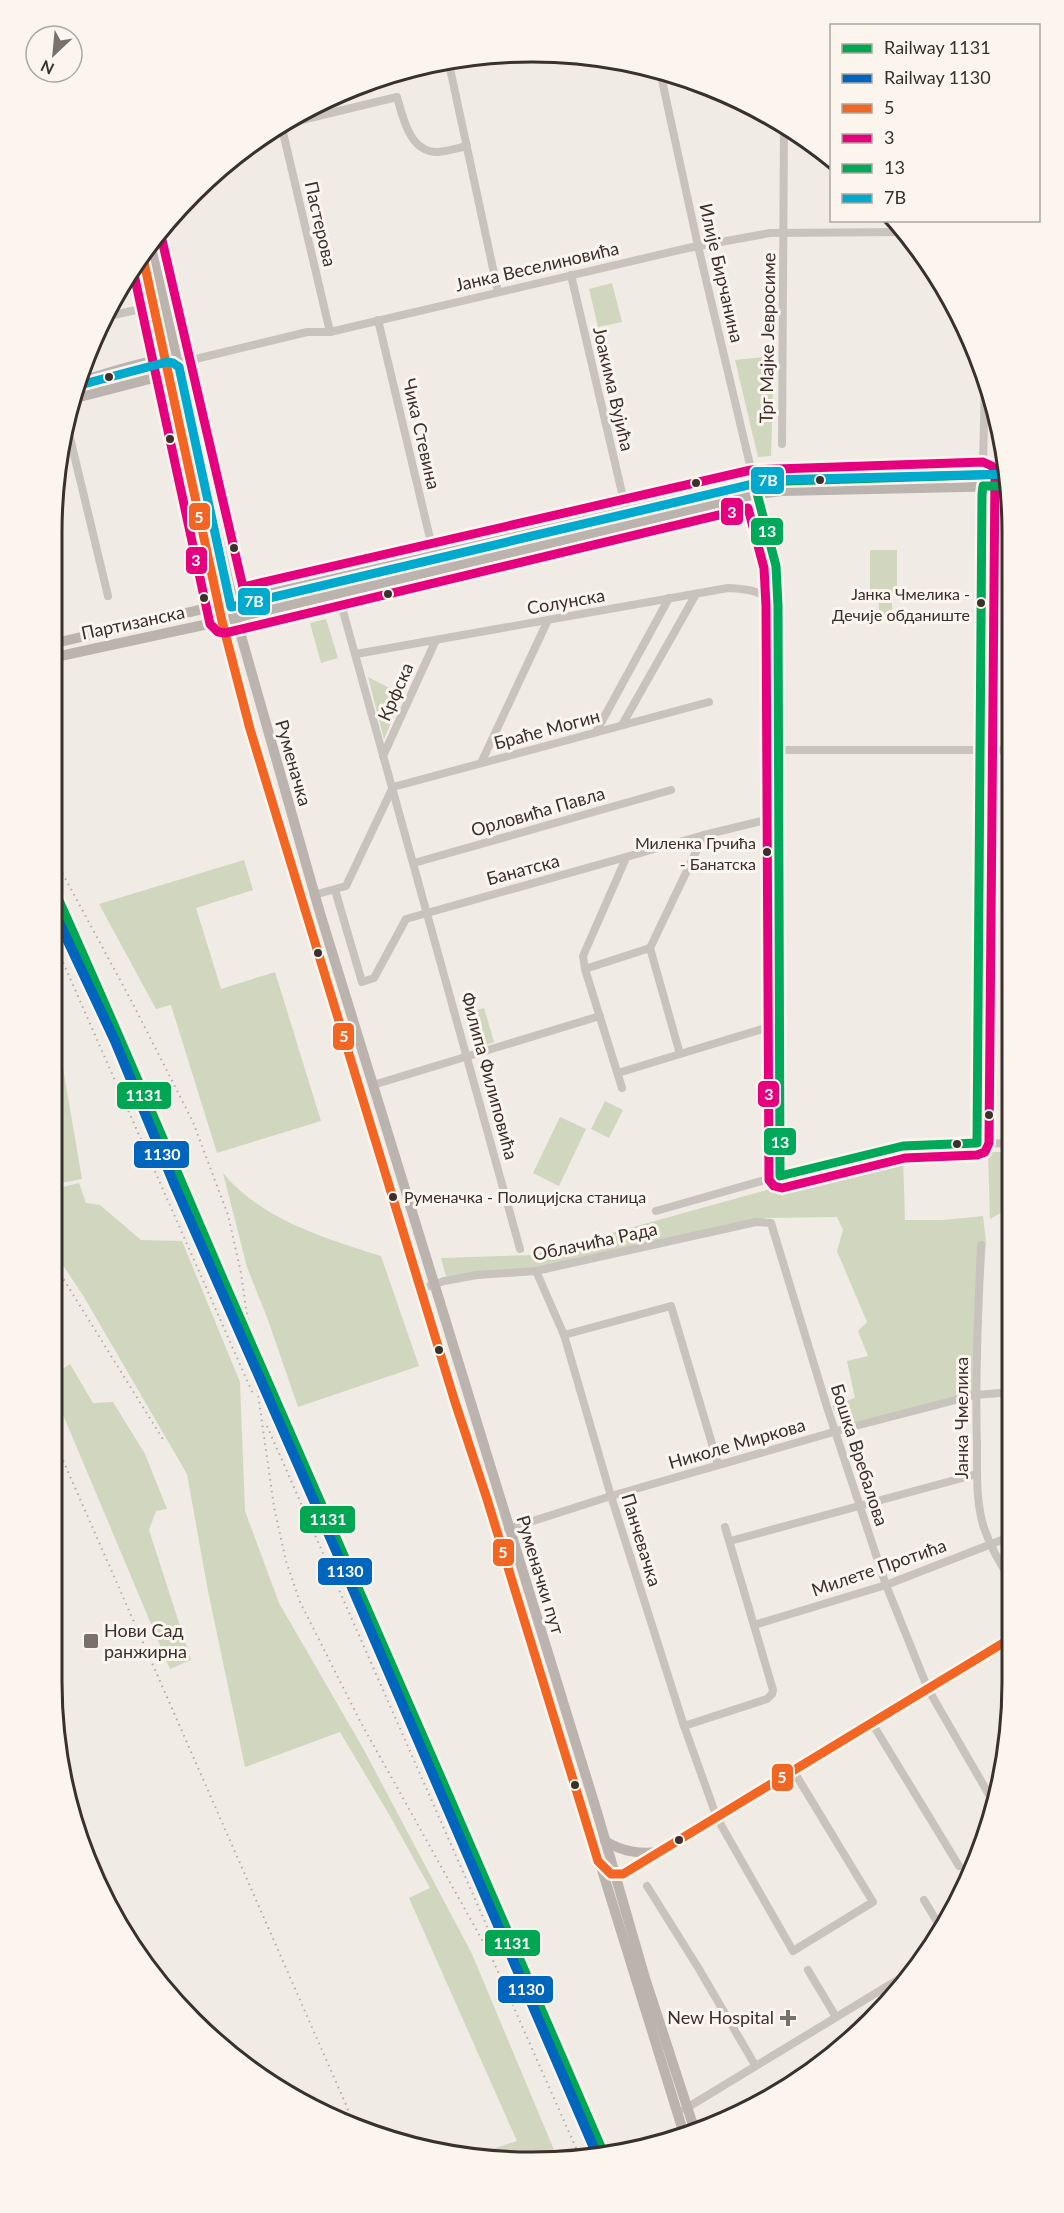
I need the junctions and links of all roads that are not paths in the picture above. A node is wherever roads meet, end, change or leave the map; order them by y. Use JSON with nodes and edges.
{"nodes":[{"id":1,"x":450,"y":69,"type":"edge"},
{"id":2,"x":662,"y":80,"type":"edge"},
{"id":3,"x":311,"y":117,"type":"edge"},
{"id":4,"x":283,"y":133,"type":"edge"},
{"id":5,"x":784,"y":135,"type":"edge"},
{"id":6,"x":467,"y":146,"type":"junction"},
{"id":7,"x":784,"y":232,"type":"junction"},
{"id":8,"x":894,"y":232,"type":"edge"},
{"id":9,"x":698,"y":246,"type":"junction"},
{"id":10,"x":153,"y":255,"type":"edge"},
{"id":11,"x":145,"y":266,"type":"edge"},
{"id":12,"x":571,"y":274,"type":"junction"},
{"id":13,"x":498,"y":292,"type":"junction"},
{"id":14,"x":141,"y":309,"type":"dead end"},
{"id":15,"x":115,"y":315,"type":"edge"},
{"id":16,"x":378,"y":320,"type":"junction"},
{"id":17,"x":330,"y":332,"type":"junction"},
{"id":18,"x":166,"y":359,"type":"junction"},
{"id":19,"x":179,"y":363,"type":"junction"},
{"id":20,"x":169,"y":374,"type":"junction"},
{"id":21,"x":87,"y":380,"type":"edge"},
{"id":22,"x":82,"y":396,"type":"edge"},
{"id":23,"x":984,"y":404,"type":"edge"},
{"id":24,"x":71,"y":441,"type":"edge"},
{"id":25,"x":782,"y":444,"type":"dead end"},
{"id":26,"x":983,"y":474,"type":"junction"},
{"id":27,"x":998,"y":474,"type":"edge"},
{"id":28,"x":754,"y":482,"type":"junction"},
{"id":29,"x":983,"y":486,"type":"junction"},
{"id":30,"x":1000,"y":486,"type":"edge"},
{"id":31,"x":758,"y":494,"type":"junction"},
{"id":32,"x":626,"y":510,"type":"junction"},
{"id":33,"x":434,"y":555,"type":"junction"},
{"id":34,"x":338,"y":593,"type":"junction"},
{"id":35,"x":696,"y":594,"type":"junction"},
{"id":36,"x":108,"y":596,"type":"dead end"},
{"id":37,"x":669,"y":598,"type":"junction"},
{"id":38,"x":234,"y":601,"type":"junction"},
{"id":39,"x":218,"y":605,"type":"junction"},
{"id":40,"x":778,"y":606,"type":"junction"},
{"id":41,"x":237,"y":617,"type":"junction"},
{"id":42,"x":548,"y":620,"type":"junction"},
{"id":43,"x":222,"y":621,"type":"junction"},
{"id":44,"x":436,"y":640,"type":"junction"},
{"id":45,"x":62,"y":641,"type":"edge"},
{"id":46,"x":356,"y":654,"type":"junction"},
{"id":47,"x":62,"y":656,"type":"edge"},
{"id":48,"x":709,"y":702,"type":"dead end"},
{"id":49,"x":622,"y":725,"type":"junction"},
{"id":50,"x":596,"y":732,"type":"junction"},
{"id":51,"x":778,"y":750,"type":"junction"},
{"id":52,"x":980,"y":750,"type":"junction"},
{"id":53,"x":1002,"y":750,"type":"edge"},
{"id":54,"x":383,"y":756,"type":"junction"},
{"id":55,"x":481,"y":763,"type":"junction"},
{"id":56,"x":393,"y":787,"type":"junction"},
{"id":57,"x":671,"y":790,"type":"dead end"},
{"id":58,"x":778,"y":817,"type":"junction"},
{"id":59,"x":704,"y":835,"type":"junction"},
{"id":60,"x":626,"y":858,"type":"junction"},
{"id":61,"x":414,"y":863,"type":"junction"},
{"id":62,"x":335,"y":890,"type":"junction"},
{"id":63,"x":314,"y":895,"type":"junction"},
{"id":64,"x":428,"y":912,"type":"junction"},
{"id":65,"x":650,"y":948,"type":"junction"},
{"id":66,"x":585,"y":969,"type":"junction"},
{"id":67,"x":600,"y":1016,"type":"junction"},
{"id":68,"x":779,"y":1024,"type":"junction"},
{"id":69,"x":681,"y":1054,"type":"junction"},
{"id":70,"x":468,"y":1056,"type":"junction"},
{"id":71,"x":618,"y":1073,"type":"junction"},
{"id":72,"x":373,"y":1084,"type":"junction"},
{"id":73,"x":622,"y":1088,"type":"dead end"},
{"id":74,"x":977,"y":1143,"type":"junction"},
{"id":75,"x":1002,"y":1143,"type":"edge"},
{"id":76,"x":780,"y":1176,"type":"junction"},
{"id":77,"x":656,"y":1211,"type":"dead end"},
{"id":78,"x":774,"y":1226,"type":"joint"},
{"id":79,"x":981,"y":1245,"type":"dead end"},
{"id":80,"x":520,"y":1249,"type":"dead end"},
{"id":81,"x":536,"y":1271,"type":"junction"},
{"id":82,"x":435,"y":1284,"type":"junction"},
{"id":83,"x":421,"y":1289,"type":"junction"},
{"id":84,"x":564,"y":1335,"type":"junction"},
{"id":85,"x":1002,"y":1393,"type":"edge"},
{"id":86,"x":975,"y":1395,"type":"junction"},
{"id":87,"x":836,"y":1432,"type":"junction"},
{"id":88,"x":718,"y":1464,"type":"junction"},
{"id":89,"x":977,"y":1474,"type":"junction"},
{"id":90,"x":611,"y":1496,"type":"junction"},
{"id":91,"x":858,"y":1506,"type":"junction"},
{"id":92,"x":726,"y":1527,"type":"dead end"},
{"id":93,"x":508,"y":1529,"type":"junction"},
{"id":94,"x":1002,"y":1540,"type":"edge"},
{"id":95,"x":730,"y":1541,"type":"junction"},
{"id":96,"x":990,"y":1544,"type":"junction"},
{"id":97,"x":1002,"y":1568,"type":"edge"},
{"id":98,"x":886,"y":1585,"type":"junction"},
{"id":99,"x":754,"y":1625,"type":"junction"},
{"id":100,"x":1002,"y":1644,"type":"edge"},
{"id":101,"x":928,"y":1689,"type":"junction"},
{"id":102,"x":872,"y":1723,"type":"junction"},
{"id":103,"x":684,"y":1726,"type":"junction"},
{"id":104,"x":793,"y":1770,"type":"junction"},
{"id":105,"x":988,"y":1793,"type":"edge"},
{"id":106,"x":717,"y":1818,"type":"junction"},
{"id":107,"x":605,"y":1841,"type":"junction"},
{"id":108,"x":660,"y":1852,"type":"junction"},
{"id":109,"x":598,"y":1861,"type":"junction"},
{"id":110,"x":958,"y":1866,"type":"dead end"},
{"id":111,"x":614,"y":1876,"type":"junction"},
{"id":112,"x":647,"y":1886,"type":"dead end"},
{"id":113,"x":924,"y":1900,"type":"dead end"},
{"id":114,"x":936,"y":1920,"type":"edge"},
{"id":115,"x":808,"y":1970,"type":"dead end"},
{"id":116,"x":892,"y":1984,"type":"edge"},
{"id":117,"x":836,"y":2018,"type":"junction"},
{"id":118,"x":755,"y":2066,"type":"junction"},
{"id":119,"x":688,"y":2107,"type":"junction"},
{"id":120,"x":678,"y":2114,"type":"junction"},
{"id":121,"x":693,"y":2123,"type":"edge"},
{"id":122,"x":682,"y":2127,"type":"edge"}],
"edges":[{"from":1,"to":6,"type":"street"},
{"from":2,"to":9,"type":"street","name":"Илије Бирчанина"},
{"from":3,"to":6,"type":"street"},
{"from":4,"to":17,"type":"street","name":"Пастерова"},
{"from":5,"to":7,"type":"street","name":"Трг Мајке Јевросиме"},
{"from":6,"to":13,"type":"street"},
{"from":7,"to":8,"type":"street","name":"Јанка Веселиновића"},
{"from":7,"to":9,"type":"street","name":"Јанка Веселиновића"},
{"from":7,"to":25,"type":"street","name":"Трг Мајке Јевросиме"},
{"from":9,"to":12,"type":"street","name":"Јанка Веселиновића"},
{"from":9,"to":28,"type":"street","name":"Илије Бирчанина"},
{"from":10,"to":19,"type":"main road","name":"Руменачка"},
{"from":11,"to":18,"type":"main road","name":"Руменачка"},
{"from":12,"to":13,"type":"street","name":"Јанка Веселиновића"},
{"from":12,"to":32,"type":"street","name":"Јоакима Вујића"},
{"from":13,"to":16,"type":"street","name":"Јанка Веселиновића"},
{"from":14,"to":15,"type":"street"},
{"from":16,"to":17,"type":"street","name":"Јанка Веселиновића"},
{"from":16,"to":33,"type":"street","name":"Чика Стевина"},
{"from":17,"to":19,"type":"street","name":"Јанка Веселиновића"},
{"from":18,"to":19,"type":"main road"},
{"from":18,"to":20,"type":"main road","name":"Руменачка"},
{"from":18,"to":21,"type":"main road"},
{"from":19,"to":20,"type":"main road"},
{"from":19,"to":38,"type":"main road","name":"Руменачка"},
{"from":20,"to":22,"type":"main road"},
{"from":20,"to":39,"type":"main road","name":"Руменачка"},
{"from":23,"to":26,"type":"street"},
{"from":24,"to":36,"type":"street"},
{"from":26,"to":27,"type":"main road","name":"Партизанска"},
{"from":26,"to":28,"type":"main road","name":"Партизанска"},
{"from":26,"to":29,"type":"street"},
{"from":28,"to":31,"type":"street","name":"Илије Бирчанина"},
{"from":28,"to":32,"type":"main road","name":"Партизанска"},
{"from":29,"to":30,"type":"main road","name":"Партизанска"},
{"from":29,"to":31,"type":"main road","name":"Партизанска"},
{"from":29,"to":52,"type":"street"},
{"from":31,"to":34,"type":"main road","name":"Партизанска"},
{"from":31,"to":40,"type":"street","name":"Илије Бирчанина"},
{"from":32,"to":33,"type":"main road","name":"Партизанска"},
{"from":33,"to":38,"type":"main road","name":"Партизанска"},
{"from":34,"to":41,"type":"main road","name":"Партизанска"},
{"from":34,"to":46,"type":"street","name":"Филипа Филиповића"},
{"from":35,"to":37,"type":"street","name":"Солунска"},
{"from":35,"to":40,"type":"street","name":"Солунска"},
{"from":35,"to":49,"type":"street"},
{"from":37,"to":42,"type":"street","name":"Солунска"},
{"from":37,"to":50,"type":"street"},
{"from":38,"to":39,"type":"main road","name":"Партизанска"},
{"from":38,"to":41,"type":"main road","name":"Руменачка"},
{"from":39,"to":43,"type":"main road","name":"Руменачка"},
{"from":39,"to":45,"type":"main road","name":"Партизанска"},
{"from":40,"to":51,"type":"street","name":"Илије Бирчанина"},
{"from":41,"to":43,"type":"main road","name":"Партизанска"},
{"from":41,"to":63,"type":"main road","name":"Руменачка"},
{"from":42,"to":44,"type":"street","name":"Солунска"},
{"from":42,"to":55,"type":"street"},
{"from":43,"to":47,"type":"main road","name":"Партизанска"},
{"from":43,"to":83,"type":"main road","name":"Руменачка"},
{"from":44,"to":46,"type":"street","name":"Солунска"},
{"from":44,"to":54,"type":"street","name":"Крфска"},
{"from":46,"to":54,"type":"street","name":"Филипа Филиповића"},
{"from":48,"to":49,"type":"street","name":"Браће Могин"},
{"from":49,"to":50,"type":"street","name":"Браће Могин"},
{"from":50,"to":55,"type":"street","name":"Браће Могин"},
{"from":51,"to":52,"type":"street"},
{"from":51,"to":58,"type":"street","name":"Илије Бирчанина"},
{"from":52,"to":53,"type":"street"},
{"from":52,"to":74,"type":"street"},
{"from":54,"to":56,"type":"street","name":"Филипа Филиповића"},
{"from":55,"to":56,"type":"street","name":"Браће Могин"},
{"from":56,"to":61,"type":"street","name":"Филипа Филиповића"},
{"from":56,"to":62,"type":"street"},
{"from":57,"to":61,"type":"street","name":"Орловића Павла"},
{"from":58,"to":59,"type":"street","name":"Банатска"},
{"from":58,"to":68,"type":"street","name":"Илије Бирчанина"},
{"from":59,"to":60,"type":"street","name":"Банатска"},
{"from":59,"to":65,"type":"street"},
{"from":60,"to":64,"type":"street","name":"Банатска"},
{"from":60,"to":66,"type":"street"},
{"from":61,"to":64,"type":"street","name":"Филипа Филиповића"},
{"from":62,"to":63,"type":"street"},
{"from":62,"to":64,"type":"street"},
{"from":63,"to":72,"type":"main road","name":"Руменачка"},
{"from":64,"to":70,"type":"street","name":"Филипа Филиповића"},
{"from":65,"to":66,"type":"street"},
{"from":65,"to":69,"type":"street"},
{"from":66,"to":67,"type":"street"},
{"from":67,"to":70,"type":"street"},
{"from":67,"to":71,"type":"street"},
{"from":68,"to":69,"type":"street"},
{"from":68,"to":76,"type":"street","name":"Илије Бирчанина"},
{"from":69,"to":71,"type":"street"},
{"from":70,"to":72,"type":"street"},
{"from":70,"to":80,"type":"street","name":"Филипа Филиповића"},
{"from":71,"to":73,"type":"street"},
{"from":72,"to":82,"type":"main road","name":"Руменачка"},
{"from":74,"to":75,"type":"street","name":"Облачића Рада"},
{"from":74,"to":76,"type":"street","name":"Облачића Рада"},
{"from":76,"to":77,"type":"street","name":"Облачића Рада"},
{"from":78,"to":81,"type":"street","name":"Облачића Рада"},
{"from":78,"to":87,"type":"street","name":"Бошка Вребалова"},
{"from":79,"to":86,"type":"street","name":"Јанка Чмелика"},
{"from":81,"to":82,"type":"street","name":"Облачића Рада"},
{"from":81,"to":84,"type":"street","name":"Панчевачка"},
{"from":82,"to":83,"type":"street","name":"Облачића Рада"},
{"from":82,"to":93,"type":"main road","name":"Руменачки пут"},
{"from":83,"to":109,"type":"main road","name":"Руменачки пут"},
{"from":84,"to":88,"type":"street"},
{"from":84,"to":90,"type":"street","name":"Панчевачка"},
{"from":85,"to":86,"type":"street"},
{"from":86,"to":87,"type":"street","name":"Николе Миркова"},
{"from":86,"to":89,"type":"street","name":"Јанка Чмелика"},
{"from":87,"to":88,"type":"street","name":"Николе Миркова"},
{"from":87,"to":91,"type":"street","name":"Бошка Вребалова"},
{"from":88,"to":90,"type":"street","name":"Николе Миркова"},
{"from":89,"to":91,"type":"street"},
{"from":89,"to":96,"type":"street","name":"Јанка Чмелика"},
{"from":90,"to":93,"type":"street","name":"Николе Миркова"},
{"from":90,"to":103,"type":"street","name":"Панчевачка"},
{"from":91,"to":95,"type":"street"},
{"from":91,"to":98,"type":"street","name":"Бошка Вребалова"},
{"from":92,"to":95,"type":"street"},
{"from":93,"to":107,"type":"main road","name":"Руменачки пут"},
{"from":94,"to":96,"type":"street","name":"Милете Протића"},
{"from":95,"to":99,"type":"street"},
{"from":96,"to":97,"type":"street","name":"Јанка Чмелика"},
{"from":96,"to":98,"type":"street","name":"Милете Протића"},
{"from":98,"to":99,"type":"street","name":"Милете Протића"},
{"from":98,"to":101,"type":"street","name":"Бошка Вребалова"},
{"from":99,"to":103,"type":"street"},
{"from":100,"to":101,"type":"street"},
{"from":101,"to":102,"type":"street"},
{"from":101,"to":105,"type":"street","name":"Бошка Вребалова"},
{"from":102,"to":104,"type":"street"},
{"from":102,"to":110,"type":"street"},
{"from":103,"to":106,"type":"street","name":"Панчевачка"},
{"from":104,"to":106,"type":"street"},
{"from":104,"to":106,"type":"street","name":"Панчевачка"},
{"from":106,"to":108,"type":"street"},
{"from":107,"to":108,"type":"main road"},
{"from":107,"to":111,"type":"main road","name":"Руменачки пут"},
{"from":108,"to":111,"type":"street"},
{"from":109,"to":111,"type":"street","name":"Руменачки пут"},
{"from":109,"to":120,"type":"main road","name":"Руменачки пут"},
{"from":111,"to":119,"type":"main road","name":"Руменачки пут"},
{"from":112,"to":118,"type":"street"},
{"from":113,"to":114,"type":"street"},
{"from":115,"to":117,"type":"street"},
{"from":116,"to":117,"type":"street"},
{"from":117,"to":118,"type":"street"},
{"from":118,"to":119,"type":"street"},
{"from":119,"to":120,"type":"street"},
{"from":119,"to":121,"type":"main road","name":"Руменачки пут"},
{"from":120,"to":122,"type":"main road","name":"Руменачки пут"}]}
